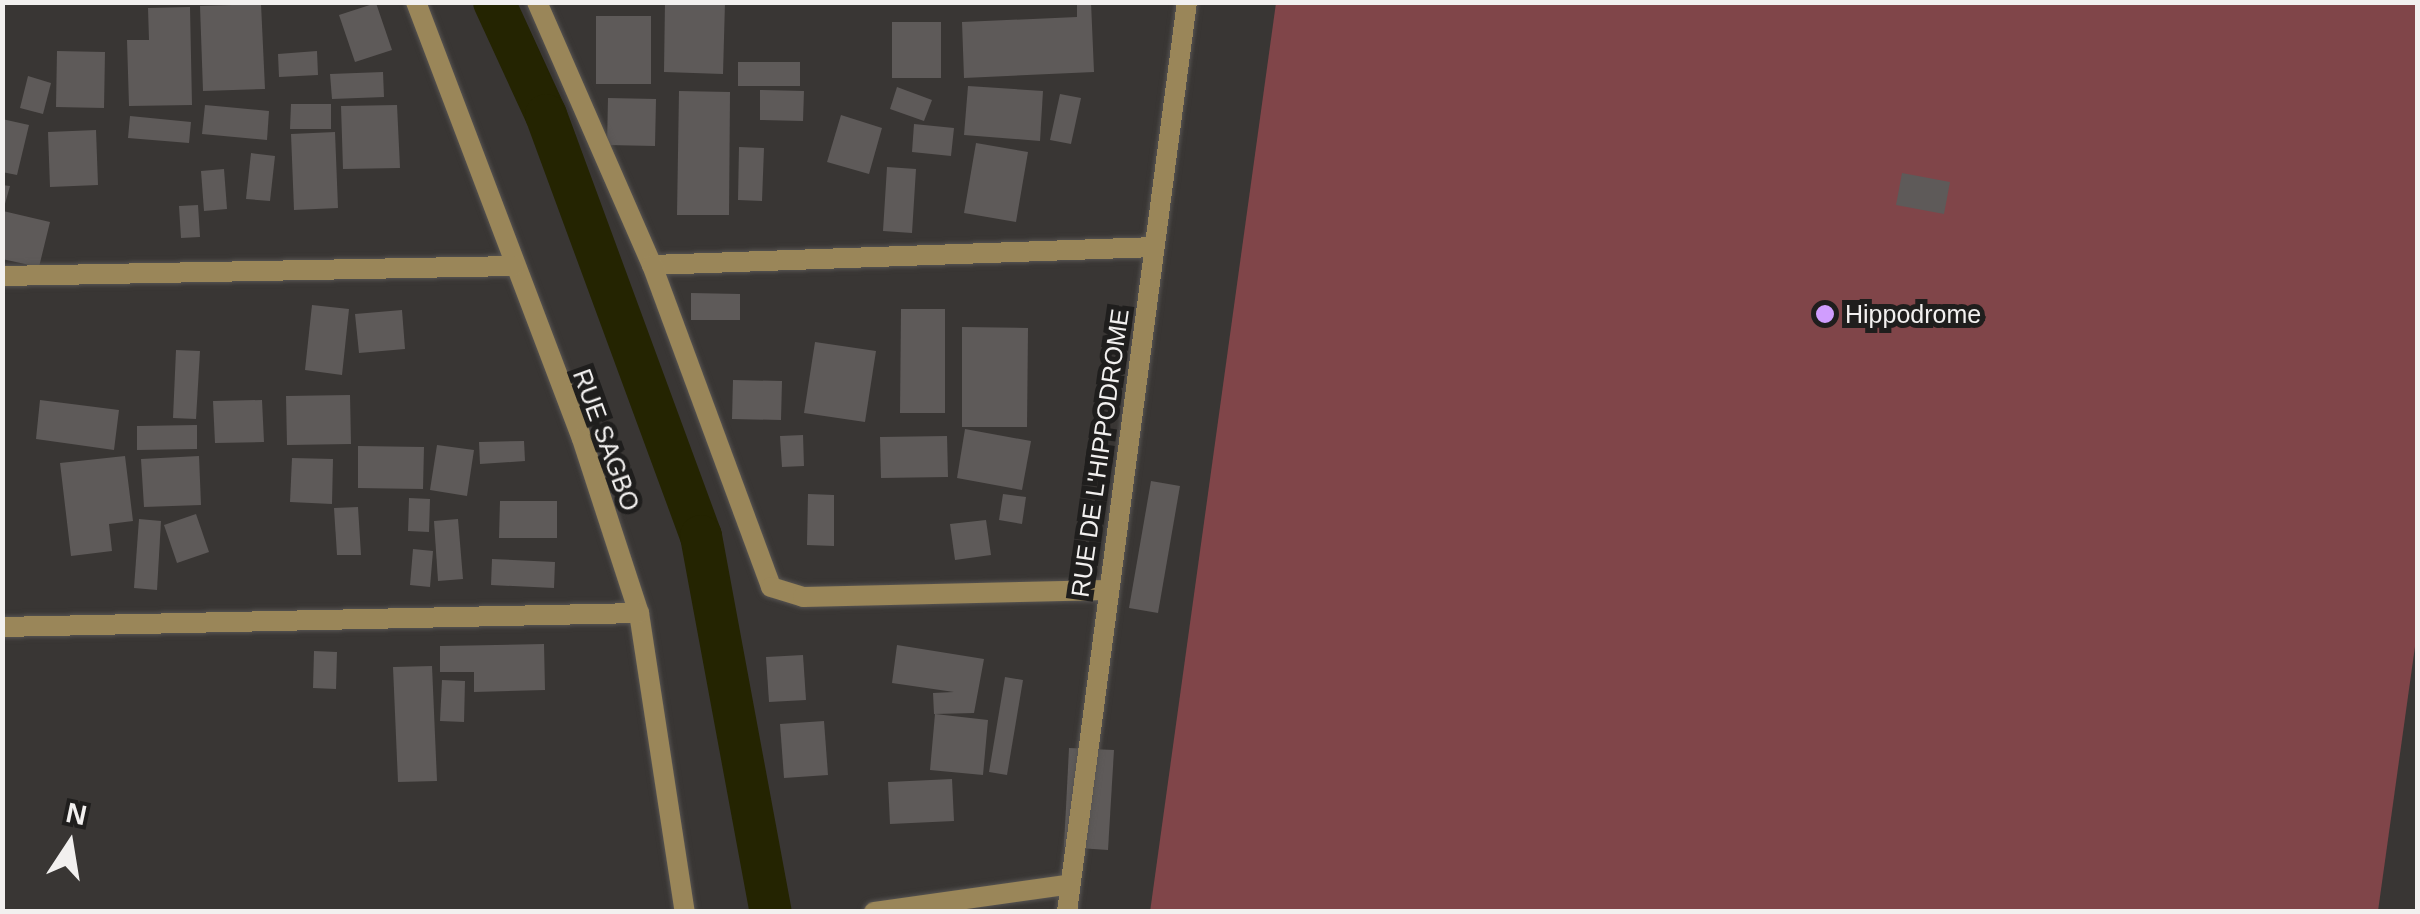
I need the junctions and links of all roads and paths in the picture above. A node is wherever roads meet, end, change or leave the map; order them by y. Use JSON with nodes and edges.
{"nodes":[{"id":1,"x":416,"y":2,"type":"edge"},
{"id":2,"x":537,"y":2,"type":"edge"},
{"id":3,"x":1187,"y":2,"type":"edge"},
{"id":4,"x":1154,"y":247,"type":"junction"},
{"id":5,"x":652,"y":264,"type":"junction"},
{"id":6,"x":514,"y":266,"type":"junction"},
{"id":7,"x":2,"y":276,"type":"edge"},
{"id":8,"x":1107,"y":590,"type":"junction"},
{"id":9,"x":640,"y":614,"type":"junction"},
{"id":10,"x":2,"y":627,"type":"edge"},
{"id":11,"x":1067,"y":885,"type":"junction"},
{"id":12,"x":685,"y":912,"type":"edge"},
{"id":13,"x":874,"y":912,"type":"edge"},
{"id":14,"x":1067,"y":912,"type":"edge"}],
"edges":[{"from":1,"to":6,"type":"street","name":"RUE SAGBO"},
{"from":2,"to":5,"type":"street"},
{"from":3,"to":4,"type":"street","name":"RUE DE L'HIPPODROME"},
{"from":4,"to":5,"type":"street"},
{"from":4,"to":8,"type":"street","name":"RUE DE L'HIPPODROME"},
{"from":5,"to":8,"type":"street"},
{"from":6,"to":7,"type":"street"},
{"from":6,"to":9,"type":"street","name":"RUE SAGBO"},
{"from":8,"to":11,"type":"street","name":"RUE DE L'HIPPODROME"},
{"from":9,"to":10,"type":"street"},
{"from":9,"to":12,"type":"street","name":"RUE SAGBO"},
{"from":11,"to":13,"type":"street"},
{"from":11,"to":14,"type":"street","name":"RUE DE L'HIPPODROME"}]}
